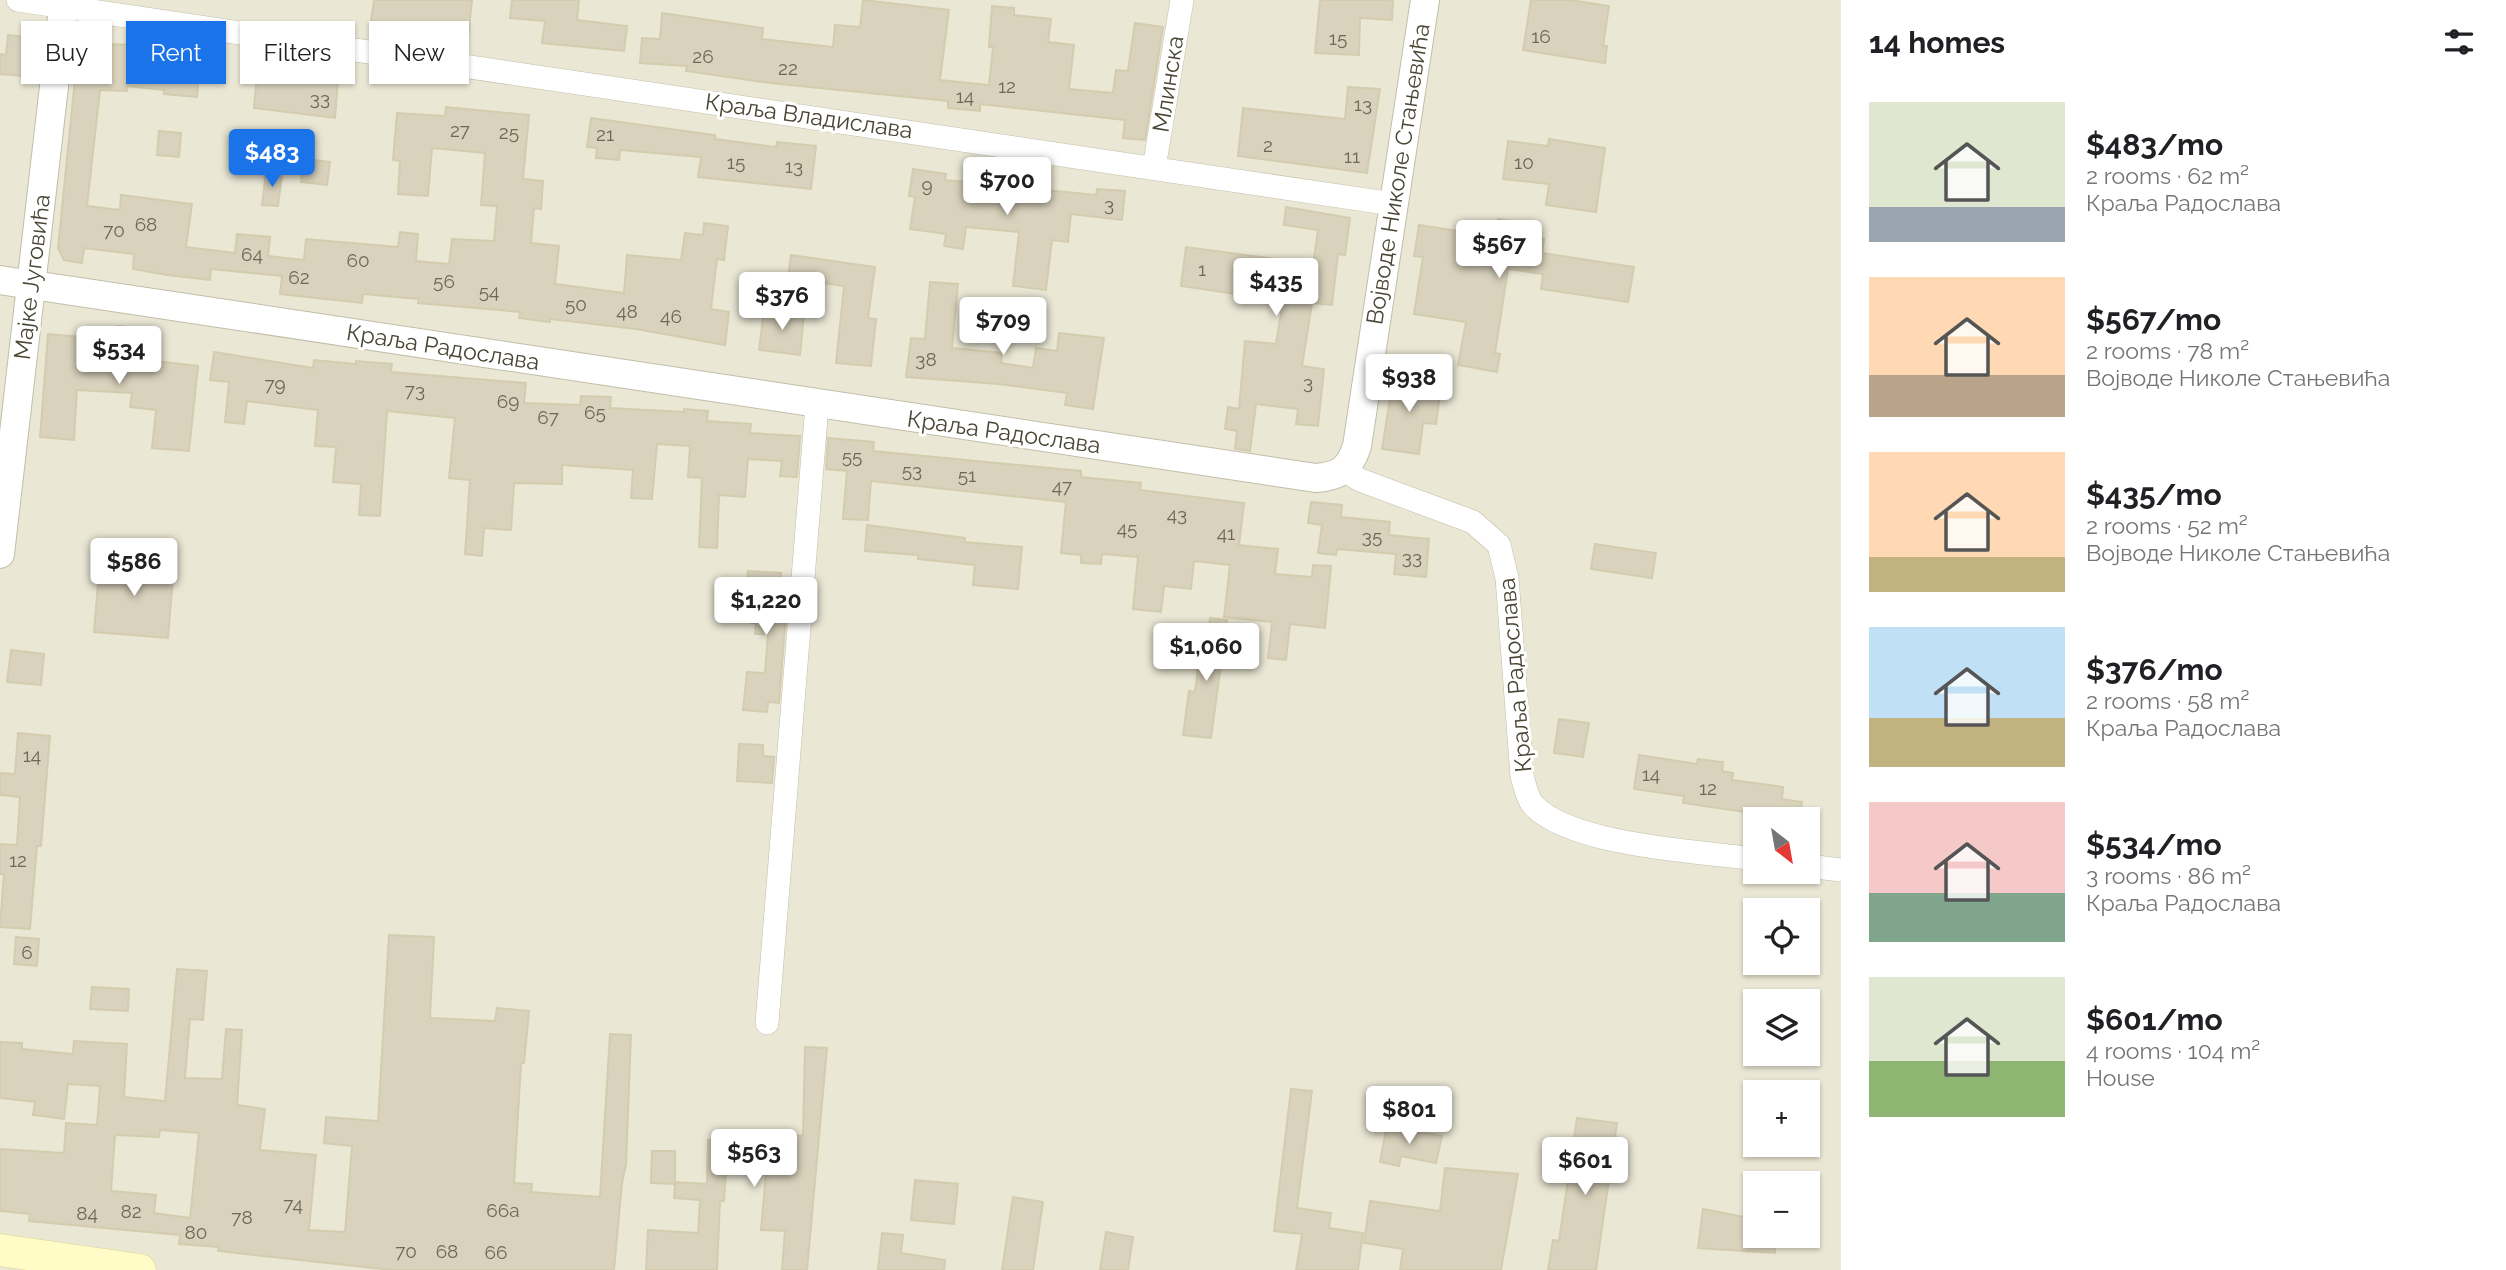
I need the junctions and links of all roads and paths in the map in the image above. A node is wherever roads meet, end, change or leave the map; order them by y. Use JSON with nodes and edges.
{"nodes":[{"id":1,"x":18,"y":0,"type":"edge"},
{"id":2,"x":1182,"y":0,"type":"edge"},
{"id":3,"x":1425,"y":0,"type":"edge"},
{"id":4,"x":64,"y":4,"type":"edge"},
{"id":5,"x":1154,"y":168,"type":"junction"},
{"id":6,"x":1393,"y":204,"type":"junction"},
{"id":7,"x":0,"y":280,"type":"edge"},
{"id":8,"x":31,"y":284,"type":"junction"},
{"id":9,"x":817,"y":405,"type":"junction"},
{"id":10,"x":1345,"y":471,"type":"junction"},
{"id":11,"x":1,"y":542,"type":"edge"},
{"id":12,"x":1743,"y":857,"type":"edge"},
{"id":13,"x":1820,"y":867,"type":"edge"},
{"id":14,"x":1841,"y":870,"type":"edge"},
{"id":15,"x":767,"y":1023,"type":"dead end"},
{"id":16,"x":0,"y":1250,"type":"edge"},
{"id":17,"x":140,"y":1270,"type":"edge"}],
"edges":[{"from":1,"to":4,"type":"street","name":"Краља Владислава"},
{"from":2,"to":5,"type":"street","name":"Млинска"},
{"from":3,"to":6,"type":"street","name":"Војводе Николе Стањевића"},
{"from":4,"to":5,"type":"street","name":"Краља Владислава"},
{"from":4,"to":8,"type":"street","name":"Мајке Југовића"},
{"from":5,"to":6,"type":"street","name":"Краља Владислава"},
{"from":6,"to":10,"type":"street","name":"Војводе Николе Стањевића"},
{"from":7,"to":8,"type":"street","name":"Краља Радослава"},
{"from":8,"to":9,"type":"street","name":"Краља Радослава"},
{"from":8,"to":11,"type":"street","name":"Мајке Југовића"},
{"from":9,"to":10,"type":"street","name":"Краља Радослава"},
{"from":9,"to":15,"type":"street"},
{"from":10,"to":12,"type":"street","name":"Краља Радослава"},
{"from":13,"to":14,"type":"street"},
{"from":16,"to":17,"type":"main road"}]}
